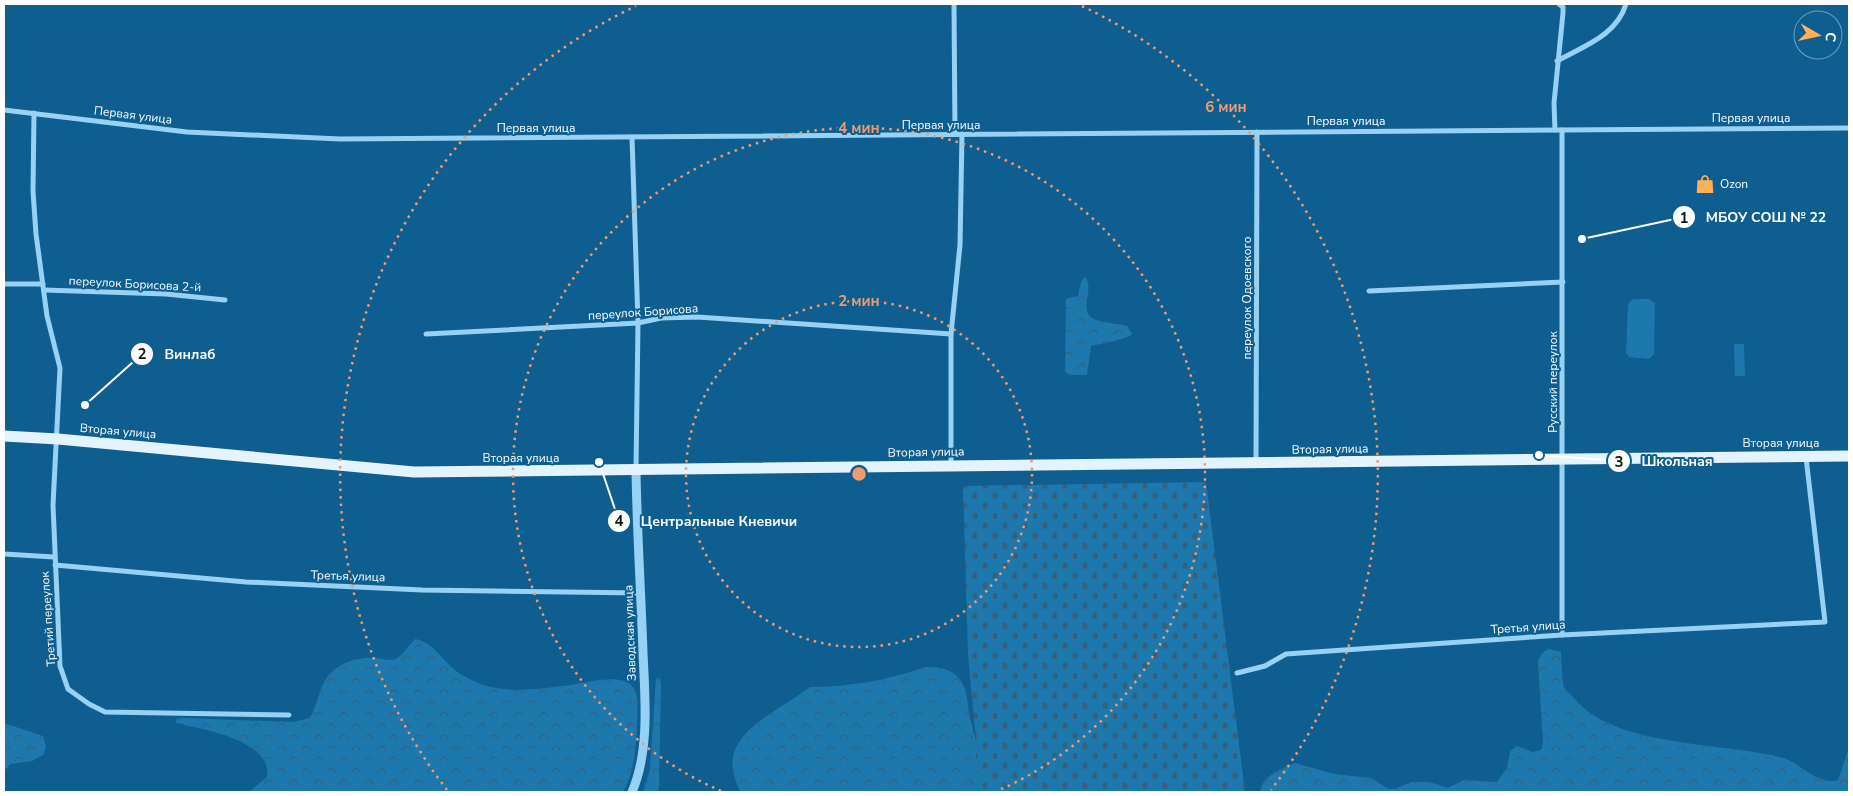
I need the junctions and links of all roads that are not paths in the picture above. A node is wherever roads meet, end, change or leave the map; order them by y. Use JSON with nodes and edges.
{"nodes":[{"id":1,"x":954,"y":4,"type":"edge"},
{"id":2,"x":1559,"y":4,"type":"edge"},
{"id":3,"x":1626,"y":4,"type":"edge"},
{"id":4,"x":1557,"y":61,"type":"junction"},
{"id":5,"x":4,"y":110,"type":"edge"},
{"id":6,"x":34,"y":113,"type":"junction"},
{"id":7,"x":1849,"y":128,"type":"edge"},
{"id":8,"x":1555,"y":130,"type":"junction"},
{"id":9,"x":1562,"y":130,"type":"junction"},
{"id":10,"x":1257,"y":132,"type":"junction"},
{"id":11,"x":955,"y":134,"type":"junction"},
{"id":12,"x":962,"y":134,"type":"junction"},
{"id":13,"x":632,"y":137,"type":"junction"},
{"id":14,"x":1563,"y":282,"type":"junction"},
{"id":15,"x":4,"y":284,"type":"edge"},
{"id":16,"x":44,"y":287,"type":"junction"},
{"id":17,"x":1369,"y":291,"type":"dead end"},
{"id":18,"x":225,"y":300,"type":"dead end"},
{"id":19,"x":638,"y":322,"type":"junction"},
{"id":20,"x":426,"y":334,"type":"dead end"},
{"id":21,"x":951,"y":334,"type":"junction"},
{"id":22,"x":4,"y":436,"type":"edge"},
{"id":23,"x":58,"y":439,"type":"junction"},
{"id":24,"x":1849,"y":456,"type":"edge"},
{"id":25,"x":1806,"y":457,"type":"junction"},
{"id":26,"x":1563,"y":459,"type":"junction"},
{"id":27,"x":1256,"y":464,"type":"junction"},
{"id":28,"x":951,"y":466,"type":"junction"},
{"id":29,"x":636,"y":471,"type":"junction"},
{"id":30,"x":4,"y":554,"type":"edge"},
{"id":31,"x":54,"y":557,"type":"junction"},
{"id":32,"x":55,"y":565,"type":"junction"},
{"id":33,"x":641,"y":593,"type":"junction"},
{"id":34,"x":1562,"y":635,"type":"junction"},
{"id":35,"x":1236,"y":673,"type":"dead end"},
{"id":36,"x":289,"y":715,"type":"dead end"},
{"id":37,"x":632,"y":792,"type":"edge"}],
"edges":[{"from":1,"to":11,"type":"street"},
{"from":2,"to":4,"type":"street"},
{"from":3,"to":4,"type":"street"},
{"from":4,"to":8,"type":"street"},
{"from":5,"to":6,"type":"street","name":"Первая улица"},
{"from":6,"to":13,"type":"street","name":"Первая улица"},
{"from":6,"to":16,"type":"street","name":"Третий переулок"},
{"from":7,"to":9,"type":"street","name":"Первая улица"},
{"from":8,"to":9,"type":"street","name":"Первая улица"},
{"from":8,"to":10,"type":"street","name":"Первая улица"},
{"from":9,"to":14,"type":"street","name":"Русский переулок"},
{"from":10,"to":12,"type":"street","name":"Первая улица"},
{"from":10,"to":27,"type":"street","name":"переулок Одоевского"},
{"from":11,"to":12,"type":"street","name":"Первая улица"},
{"from":11,"to":13,"type":"street","name":"Первая улица"},
{"from":12,"to":21,"type":"street"},
{"from":13,"to":19,"type":"street"},
{"from":14,"to":17,"type":"street"},
{"from":14,"to":26,"type":"street","name":"Русский переулок"},
{"from":15,"to":16,"type":"street","name":"переулок Борисова 2-й"},
{"from":16,"to":18,"type":"street","name":"переулок Борисова 2-й"},
{"from":16,"to":23,"type":"street","name":"Третий переулок"},
{"from":19,"to":20,"type":"street","name":"переулок Борисова"},
{"from":19,"to":21,"type":"street","name":"переулок Борисова"},
{"from":19,"to":29,"type":"street"},
{"from":21,"to":28,"type":"street"},
{"from":22,"to":23,"type":"main road","name":"Вторая улица"},
{"from":23,"to":29,"type":"main road","name":"Вторая улица"},
{"from":23,"to":31,"type":"street","name":"Третий переулок"},
{"from":24,"to":25,"type":"main road","name":"Вторая улица"},
{"from":25,"to":26,"type":"main road","name":"Вторая улица"},
{"from":25,"to":34,"type":"street","name":"Третья улица"},
{"from":26,"to":27,"type":"main road","name":"Вторая улица"},
{"from":26,"to":34,"type":"street","name":"Русский переулок"},
{"from":27,"to":28,"type":"main road","name":"Вторая улица"},
{"from":28,"to":29,"type":"main road","name":"Вторая улица"},
{"from":29,"to":33,"type":"street","name":"Заводская улица"},
{"from":30,"to":31,"type":"street"},
{"from":31,"to":32,"type":"street","name":"Третий переулок"},
{"from":32,"to":33,"type":"street","name":"Третья улица"},
{"from":32,"to":36,"type":"street","name":"Третий переулок"},
{"from":33,"to":37,"type":"street","name":"Заводская улица"},
{"from":34,"to":35,"type":"street","name":"Третья улица"}]}
